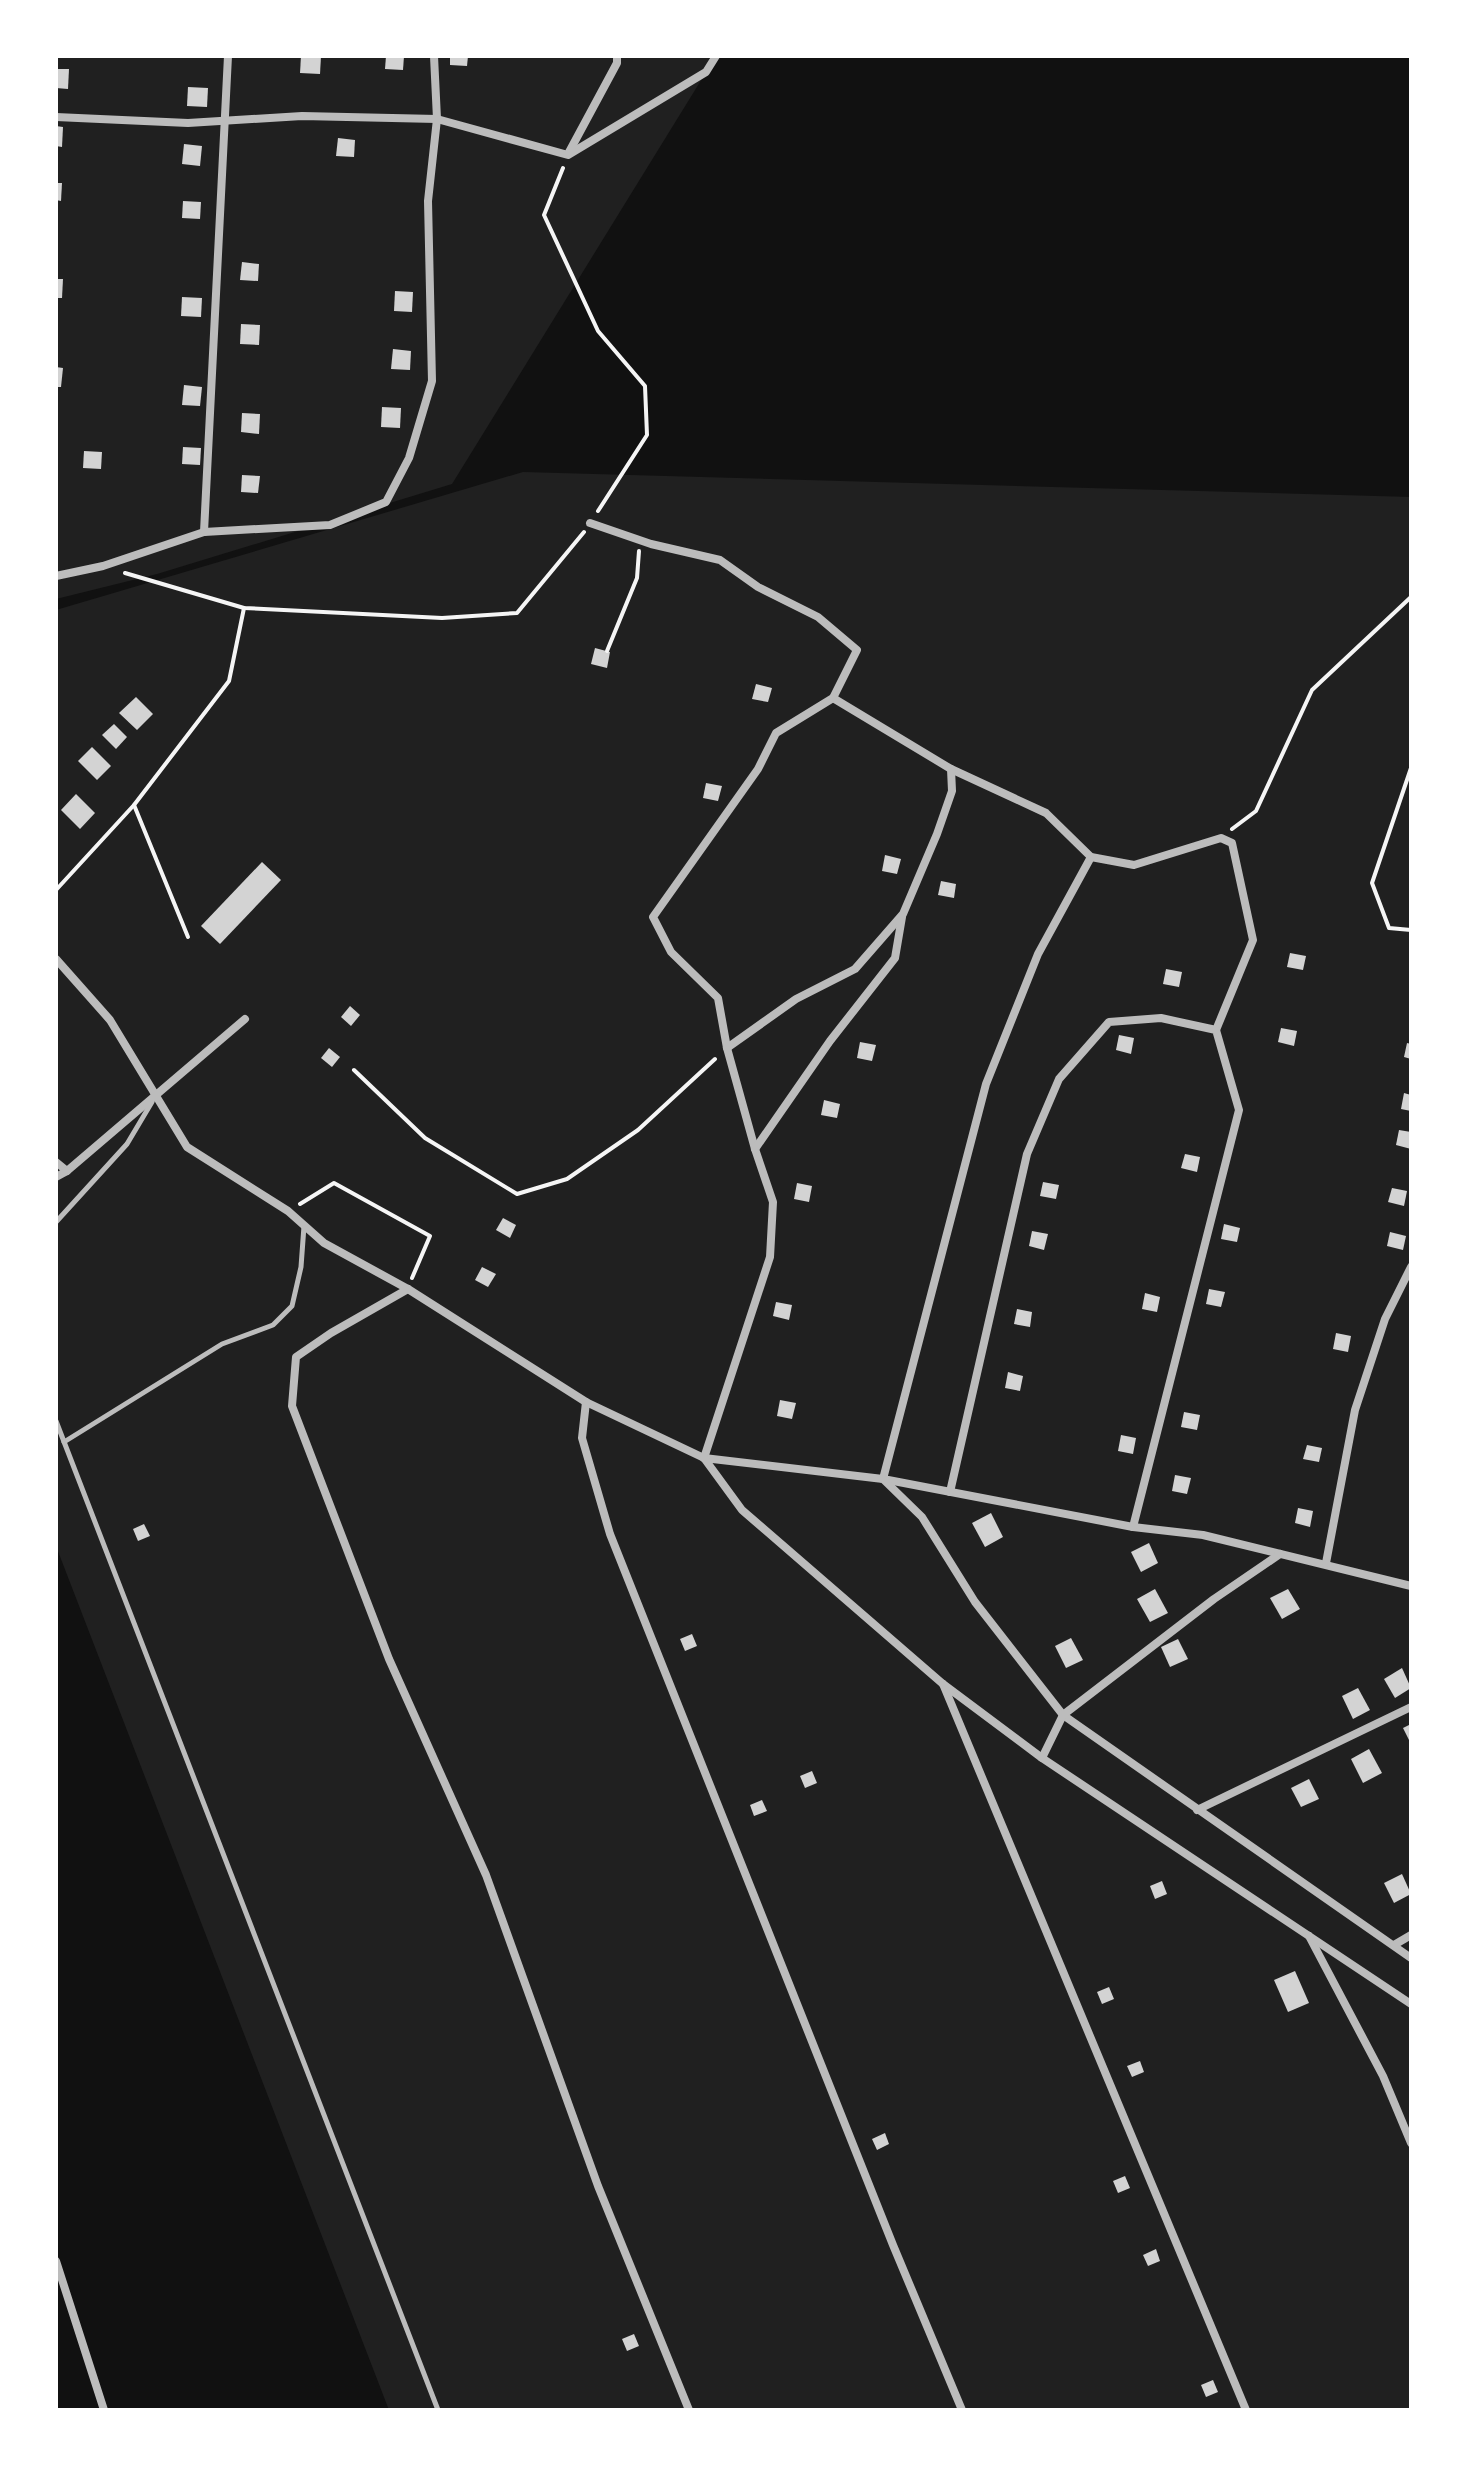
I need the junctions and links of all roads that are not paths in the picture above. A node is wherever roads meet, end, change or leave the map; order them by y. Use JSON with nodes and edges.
{"nodes":[{"id":1,"x":228,"y":56,"type":"edge"},
{"id":2,"x":434,"y":56,"type":"edge"},
{"id":3,"x":617,"y":56,"type":"edge"},
{"id":4,"x":716,"y":56,"type":"edge"},
{"id":5,"x":56,"y":117,"type":"edge"},
{"id":6,"x":437,"y":119,"type":"junction"},
{"id":7,"x":224,"y":120,"type":"junction"},
{"id":8,"x":568,"y":155,"type":"junction"},
{"id":9,"x":590,"y":523,"type":"road end"},
{"id":10,"x":204,"y":532,"type":"junction"},
{"id":11,"x":56,"y":576,"type":"edge"},
{"id":12,"x":833,"y":698,"type":"junction"},
{"id":13,"x":951,"y":769,"type":"junction"},
{"id":14,"x":1091,"y":857,"type":"junction"},
{"id":15,"x":903,"y":914,"type":"junction"},
{"id":16,"x":56,"y":959,"type":"edge"},
{"id":17,"x":245,"y":1019,"type":"dead end"},
{"id":18,"x":1216,"y":1030,"type":"junction"},
{"id":19,"x":727,"y":1048,"type":"junction"},
{"id":20,"x":157,"y":1094,"type":"junction"},
{"id":21,"x":755,"y":1149,"type":"junction"},
{"id":22,"x":56,"y":1162,"type":"edge"},
{"id":23,"x":67,"y":1171,"type":"junction"},
{"id":24,"x":56,"y":1177,"type":"edge"},
{"id":25,"x":56,"y":1222,"type":"edge"},
{"id":26,"x":304,"y":1225,"type":"junction"},
{"id":27,"x":1411,"y":1267,"type":"edge"},
{"id":28,"x":408,"y":1289,"type":"junction"},
{"id":29,"x":586,"y":1402,"type":"junction"},
{"id":30,"x":56,"y":1421,"type":"edge"},
{"id":31,"x":64,"y":1442,"type":"junction"},
{"id":32,"x":704,"y":1458,"type":"junction"},
{"id":33,"x":883,"y":1479,"type":"junction"},
{"id":34,"x":950,"y":1492,"type":"junction"},
{"id":35,"x":1133,"y":1527,"type":"junction"},
{"id":36,"x":1280,"y":1554,"type":"junction"},
{"id":37,"x":1326,"y":1563,"type":"junction"},
{"id":38,"x":1411,"y":1586,"type":"edge"},
{"id":39,"x":943,"y":1684,"type":"junction"},
{"id":40,"x":1411,"y":1707,"type":"edge"},
{"id":41,"x":1063,"y":1715,"type":"junction"},
{"id":42,"x":1042,"y":1758,"type":"junction"},
{"id":43,"x":1197,"y":1810,"type":"junction"},
{"id":44,"x":1309,"y":1935,"type":"junction"},
{"id":45,"x":1411,"y":1935,"type":"edge"},
{"id":46,"x":1394,"y":1945,"type":"junction"},
{"id":47,"x":1411,"y":1958,"type":"edge"},
{"id":48,"x":1411,"y":2004,"type":"edge"},
{"id":49,"x":1411,"y":2143,"type":"edge"},
{"id":50,"x":56,"y":2261,"type":"edge"},
{"id":51,"x":104,"y":2410,"type":"edge"},
{"id":52,"x":438,"y":2410,"type":"edge"},
{"id":53,"x":689,"y":2410,"type":"edge"},
{"id":54,"x":962,"y":2410,"type":"edge"},
{"id":55,"x":1246,"y":2410,"type":"edge"}],
"edges":[{"from":1,"to":7,"type":"street"},
{"from":2,"to":6,"type":"street"},
{"from":3,"to":8,"type":"street"},
{"from":4,"to":8,"type":"street"},
{"from":5,"to":7,"type":"street"},
{"from":6,"to":7,"type":"street"},
{"from":6,"to":8,"type":"street"},
{"from":6,"to":10,"type":"street"},
{"from":7,"to":10,"type":"street"},
{"from":9,"to":12,"type":"street"},
{"from":10,"to":11,"type":"street"},
{"from":12,"to":13,"type":"street"},
{"from":12,"to":19,"type":"street"},
{"from":13,"to":14,"type":"street"},
{"from":13,"to":15,"type":"street"},
{"from":14,"to":18,"type":"street"},
{"from":14,"to":33,"type":"street"},
{"from":15,"to":19,"type":"street"},
{"from":15,"to":21,"type":"street"},
{"from":16,"to":20,"type":"street"},
{"from":17,"to":20,"type":"street"},
{"from":18,"to":34,"type":"street"},
{"from":18,"to":35,"type":"street"},
{"from":19,"to":21,"type":"street"},
{"from":20,"to":23,"type":"street"},
{"from":20,"to":25,"type":"lane"},
{"from":20,"to":26,"type":"street"},
{"from":21,"to":32,"type":"street"},
{"from":22,"to":23,"type":"street"},
{"from":23,"to":24,"type":"street"},
{"from":26,"to":28,"type":"street"},
{"from":26,"to":31,"type":"lane"},
{"from":27,"to":37,"type":"street"},
{"from":28,"to":29,"type":"street"},
{"from":28,"to":53,"type":"street"},
{"from":29,"to":32,"type":"street"},
{"from":29,"to":54,"type":"street"},
{"from":30,"to":31,"type":"lane"},
{"from":31,"to":52,"type":"lane"},
{"from":32,"to":33,"type":"street"},
{"from":32,"to":39,"type":"street"},
{"from":33,"to":34,"type":"street"},
{"from":33,"to":41,"type":"street"},
{"from":34,"to":35,"type":"street"},
{"from":35,"to":36,"type":"street"},
{"from":36,"to":37,"type":"street"},
{"from":36,"to":41,"type":"street"},
{"from":37,"to":38,"type":"street"},
{"from":39,"to":42,"type":"street"},
{"from":39,"to":55,"type":"street"},
{"from":40,"to":43,"type":"street"},
{"from":41,"to":42,"type":"street"},
{"from":41,"to":43,"type":"street"},
{"from":42,"to":44,"type":"street"},
{"from":43,"to":46,"type":"street"},
{"from":44,"to":48,"type":"street"},
{"from":44,"to":49,"type":"street"},
{"from":45,"to":46,"type":"street"},
{"from":46,"to":47,"type":"street"},
{"from":50,"to":51,"type":"street"}]}
